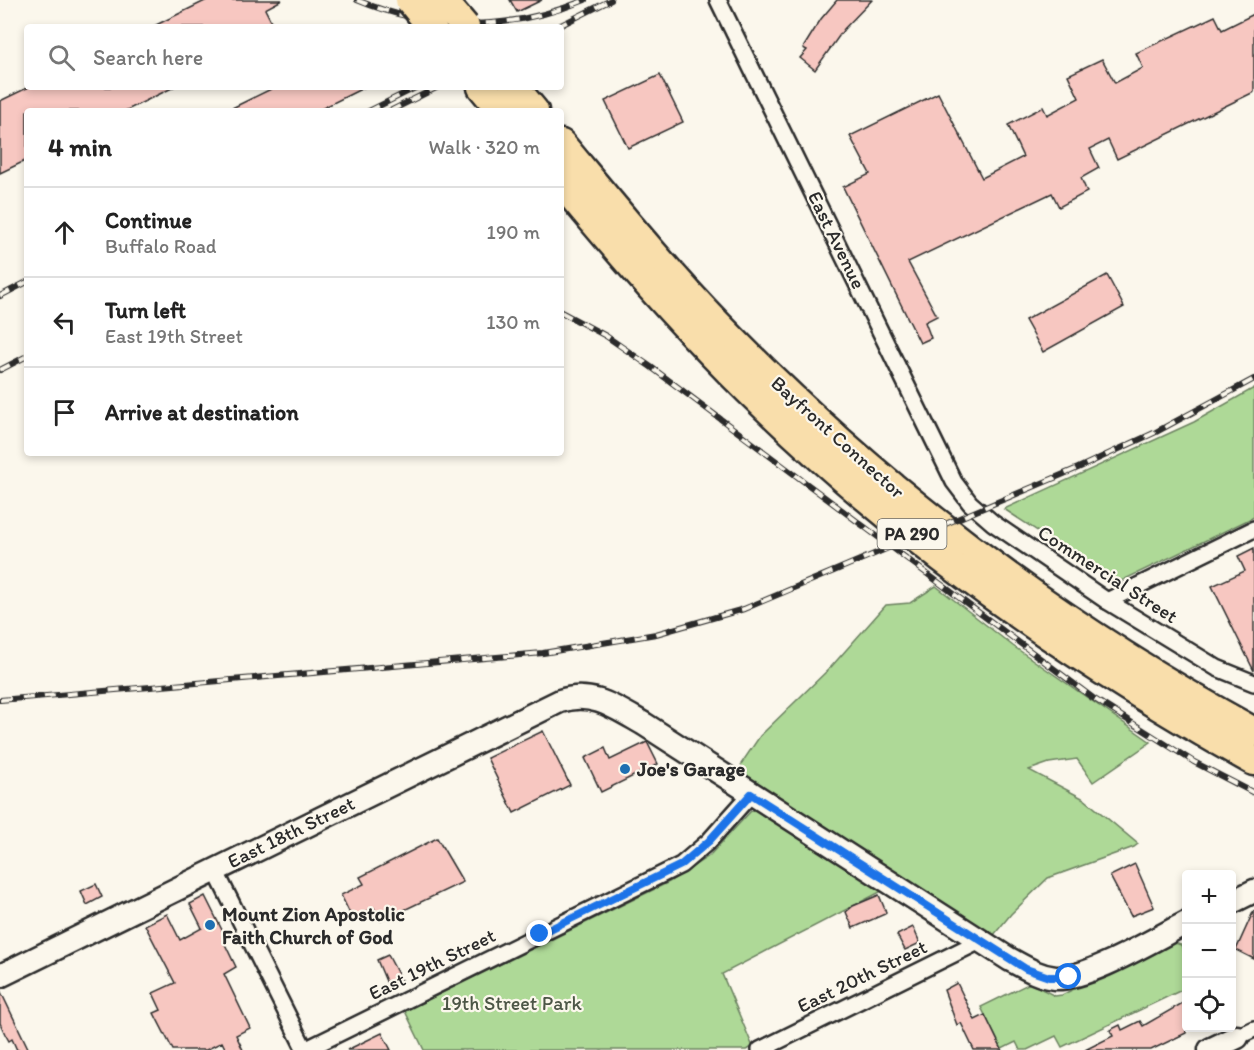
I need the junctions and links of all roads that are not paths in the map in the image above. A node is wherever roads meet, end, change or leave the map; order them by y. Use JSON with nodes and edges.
{"nodes":[{"id":1,"x":410,"y":0,"type":"edge"},
{"id":2,"x":442,"y":0,"type":"edge"},
{"id":3,"x":718,"y":0,"type":"edge"},
{"id":4,"x":430,"y":24,"type":"edge"},
{"id":5,"x":462,"y":24,"type":"edge"},
{"id":6,"x":484,"y":90,"type":"edge"},
{"id":7,"x":516,"y":90,"type":"edge"},
{"id":8,"x":500,"y":108,"type":"edge"},
{"id":9,"x":532,"y":108,"type":"edge"},
{"id":10,"x":564,"y":148,"type":"edge"},
{"id":11,"x":564,"y":185,"type":"edge"},
{"id":12,"x":626,"y":241,"type":"junction"},
{"id":13,"x":954,"y":482,"type":"joint"},
{"id":14,"x":1254,"y":529,"type":"edge"},
{"id":15,"x":1107,"y":601,"type":"junction"},
{"id":16,"x":1254,"y":683,"type":"edge"},
{"id":17,"x":1254,"y":732,"type":"edge"},
{"id":18,"x":1254,"y":760,"type":"edge"},
{"id":19,"x":751,"y":794,"type":"junction"},
{"id":20,"x":215,"y":870,"type":"junction"},
{"id":21,"x":1254,"y":891,"type":"edge"},
{"id":22,"x":1236,"y":900,"type":"edge"},
{"id":23,"x":1182,"y":927,"type":"edge"},
{"id":24,"x":982,"y":940,"type":"junction"},
{"id":25,"x":0,"y":976,"type":"edge"},
{"id":26,"x":1242,"y":1035,"type":"edge"},
{"id":27,"x":763,"y":1049,"type":"edge"},
{"id":28,"x":305,"y":1050,"type":"edge"},
{"id":29,"x":1210,"y":1050,"type":"edge"}],
"edges":[{"from":1,"to":4,"type":"highway","bridge":true},
{"from":2,"to":5,"type":"highway","bridge":true},
{"from":3,"to":13,"type":"street","name":"East Avenue"},
{"from":6,"to":8,"type":"highway"},
{"from":7,"to":9,"type":"highway"},
{"from":10,"to":12,"type":"highway","name":"Bayfront Connector","number":"PA 290"},
{"from":11,"to":12,"type":"highway","name":"Bayfront Connector","number":"PA 290"},
{"from":12,"to":17,"type":"highway","name":"Bayfront Connector","number":"PA 290"},
{"from":12,"to":18,"type":"highway","name":"Bayfront Connector","number":"PA 290"},
{"from":13,"to":15,"type":"street","name":"Commercial Street"},
{"from":14,"to":15,"type":"street"},
{"from":15,"to":16,"type":"street","name":"Commercial Street"},
{"from":19,"to":20,"type":"main road","name":"East 18th Street"},
{"from":19,"to":24,"type":"main road"},
{"from":19,"to":28,"type":"street","name":"East 19th Street"},
{"from":20,"to":25,"type":"main road","name":"East 18th Street"},
{"from":20,"to":28,"type":"street"},
{"from":21,"to":22,"type":"main road"},
{"from":23,"to":24,"type":"main road"},
{"from":24,"to":27,"type":"street","name":"East 20th Street"},
{"from":26,"to":29,"type":"main road"}]}
